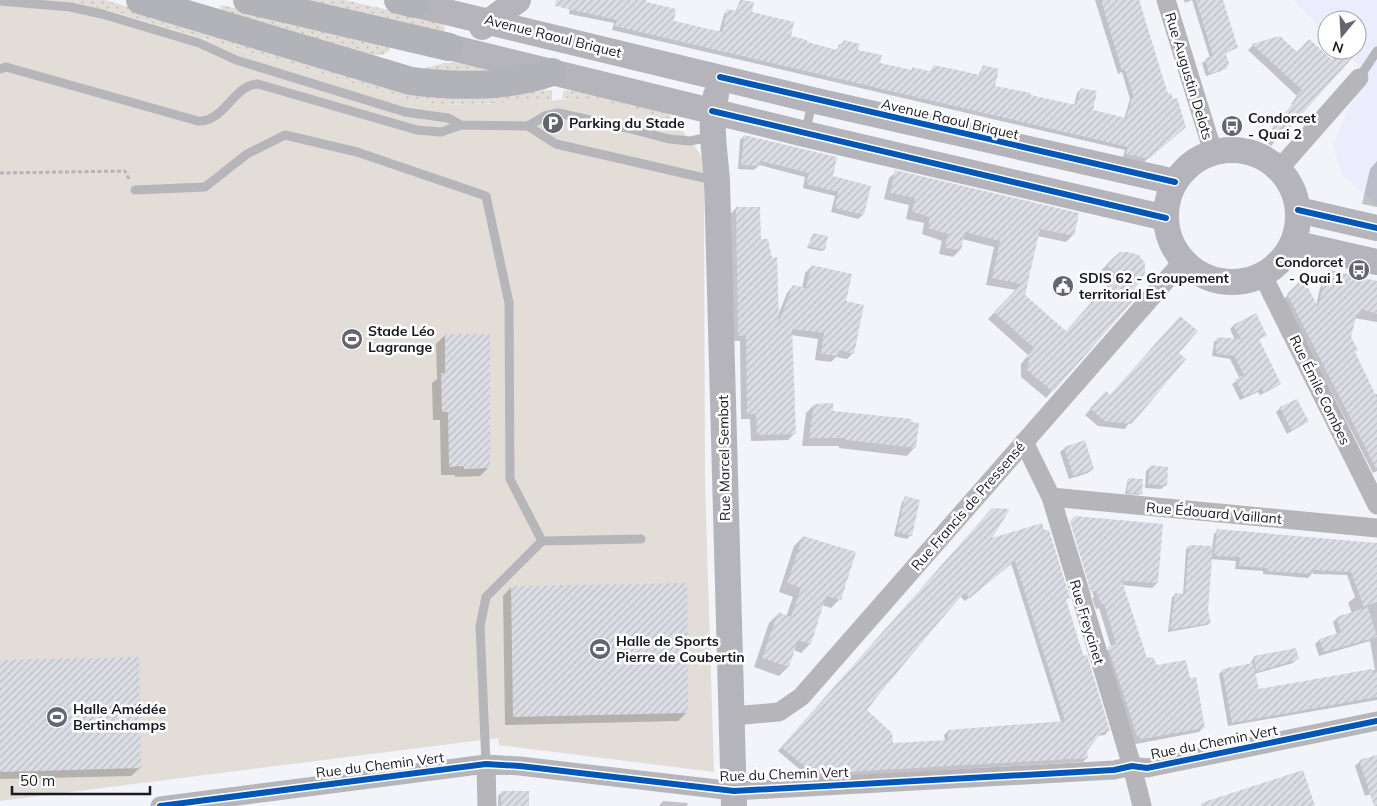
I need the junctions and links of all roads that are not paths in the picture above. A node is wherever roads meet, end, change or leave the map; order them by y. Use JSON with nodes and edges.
{"nodes":[{"id":1,"x":140,"y":0,"type":"edge"},
{"id":2,"x":247,"y":0,"type":"edge"},
{"id":3,"x":518,"y":0,"type":"edge"},
{"id":4,"x":1166,"y":0,"type":"edge"},
{"id":5,"x":0,"y":1,"type":"edge"},
{"id":6,"x":412,"y":1,"type":"edge"},
{"id":7,"x":488,"y":11,"type":"edge"},
{"id":8,"x":449,"y":47,"type":"junction"},
{"id":9,"x":1377,"y":51,"type":"edge"},
{"id":10,"x":366,"y":68,"type":"junction"},
{"id":11,"x":0,"y":69,"type":"edge"},
{"id":12,"x":540,"y":69,"type":"junction"},
{"id":13,"x":720,"y":77,"type":"junction"},
{"id":14,"x":1360,"y":78,"type":"joint"},
{"id":15,"x":812,"y":100,"type":"junction"},
{"id":16,"x":712,"y":111,"type":"junction"},
{"id":17,"x":460,"y":125,"type":"junction"},
{"id":18,"x":528,"y":126,"type":"junction"},
{"id":19,"x":805,"y":134,"type":"junction"},
{"id":20,"x":713,"y":137,"type":"junction"},
{"id":21,"x":1213,"y":152,"type":"junction"},
{"id":22,"x":1279,"y":169,"type":"junction"},
{"id":23,"x":717,"y":181,"type":"junction"},
{"id":24,"x":1175,"y":182,"type":"junction"},
{"id":25,"x":135,"y":190,"type":"road end"},
{"id":26,"x":1298,"y":210,"type":"junction"},
{"id":27,"x":1166,"y":218,"type":"junction"},
{"id":28,"x":1377,"y":228,"type":"edge"},
{"id":29,"x":1293,"y":243,"type":"junction"},
{"id":30,"x":1184,"y":260,"type":"junction"},
{"id":31,"x":1377,"y":262,"type":"edge"},
{"id":32,"x":1262,"y":274,"type":"junction"},
{"id":33,"x":1024,"y":442,"type":"junction"},
{"id":34,"x":1051,"y":497,"type":"junction"},
{"id":35,"x":1377,"y":505,"type":"edge"},
{"id":36,"x":1377,"y":528,"type":"edge"},
{"id":37,"x":641,"y":539,"type":"dead end"},
{"id":38,"x":542,"y":541,"type":"junction"},
{"id":39,"x":733,"y":716,"type":"junction"},
{"id":40,"x":1377,"y":721,"type":"edge"},
{"id":41,"x":486,"y":764,"type":"junction"},
{"id":42,"x":1132,"y":766,"type":"junction"},
{"id":43,"x":734,"y":799,"type":"edge"},
{"id":44,"x":160,"y":806,"type":"edge"},
{"id":45,"x":487,"y":806,"type":"edge"},
{"id":46,"x":1142,"y":806,"type":"edge"}],
"edges":[{"from":1,"to":10,"type":"highway"},
{"from":2,"to":8,"type":"highway"},
{"from":3,"to":7,"type":"main road"},
{"from":4,"to":21,"type":"street","name":"Rue Augustin Delots"},
{"from":5,"to":17,"type":"lane"},
{"from":6,"to":7,"type":"main road","name":"Avenue Raoul Briquet"},
{"from":7,"to":8,"type":"main road"},
{"from":7,"to":12,"type":"main road"},
{"from":7,"to":13,"type":"main road","name":"Avenue Raoul Briquet"},
{"from":8,"to":10,"type":"highway"},
{"from":8,"to":12,"type":"main road"},
{"from":9,"to":14,"type":"lane"},
{"from":10,"to":12,"type":"highway"},
{"from":11,"to":17,"type":"lane"},
{"from":12,"to":16,"type":"main road"},
{"from":13,"to":15,"type":"main road","name":"Avenue Raoul Briquet"},
{"from":13,"to":16,"type":"main road"},
{"from":14,"to":22,"type":"street"},
{"from":15,"to":19,"type":"lane"},
{"from":15,"to":24,"type":"main road","name":"Avenue Raoul Briquet"},
{"from":16,"to":19,"type":"main road"},
{"from":16,"to":20,"type":"main road","name":"Rue Marcel Sembat"},
{"from":17,"to":18,"type":"lane"},
{"from":18,"to":20,"type":"lane"},
{"from":18,"to":23,"type":"lane"},
{"from":19,"to":27,"type":"main road"},
{"from":20,"to":23,"type":"main road","name":"Rue Marcel Sembat"},
{"from":21,"to":22,"type":"main road"},
{"from":21,"to":24,"type":"main road"},
{"from":22,"to":26,"type":"main road"},
{"from":23,"to":39,"type":"main road","name":"Rue Marcel Sembat"},
{"from":24,"to":27,"type":"main road"},
{"from":25,"to":38,"type":"lane"},
{"from":26,"to":28,"type":"main road"},
{"from":26,"to":29,"type":"main road"},
{"from":27,"to":30,"type":"main road"},
{"from":29,"to":31,"type":"main road"},
{"from":29,"to":32,"type":"main road"},
{"from":30,"to":32,"type":"main road"},
{"from":30,"to":33,"type":"street","name":"Rue Francis de Pressensé"},
{"from":32,"to":35,"type":"street","name":"Rue Émile Combes"},
{"from":33,"to":34,"type":"street","name":"Rue Freycinet"},
{"from":33,"to":39,"type":"street","name":"Rue Francis de Pressensé"},
{"from":34,"to":36,"type":"street","name":"Rue Édouard Vaillant"},
{"from":34,"to":42,"type":"street","name":"Rue Freycinet"},
{"from":37,"to":38,"type":"lane"},
{"from":38,"to":41,"type":"lane"},
{"from":39,"to":43,"type":"main road","name":"Rue Marcel Sembat"},
{"from":40,"to":42,"type":"street","name":"Rue du Chemin Vert"},
{"from":41,"to":43,"type":"street","name":"Rue du Chemin Vert"},
{"from":41,"to":44,"type":"street","name":"Rue du Chemin Vert"},
{"from":41,"to":45,"type":"street"},
{"from":42,"to":43,"type":"street","name":"Rue du Chemin Vert"},
{"from":42,"to":46,"type":"street","name":"Rue Freycinet"}]}
